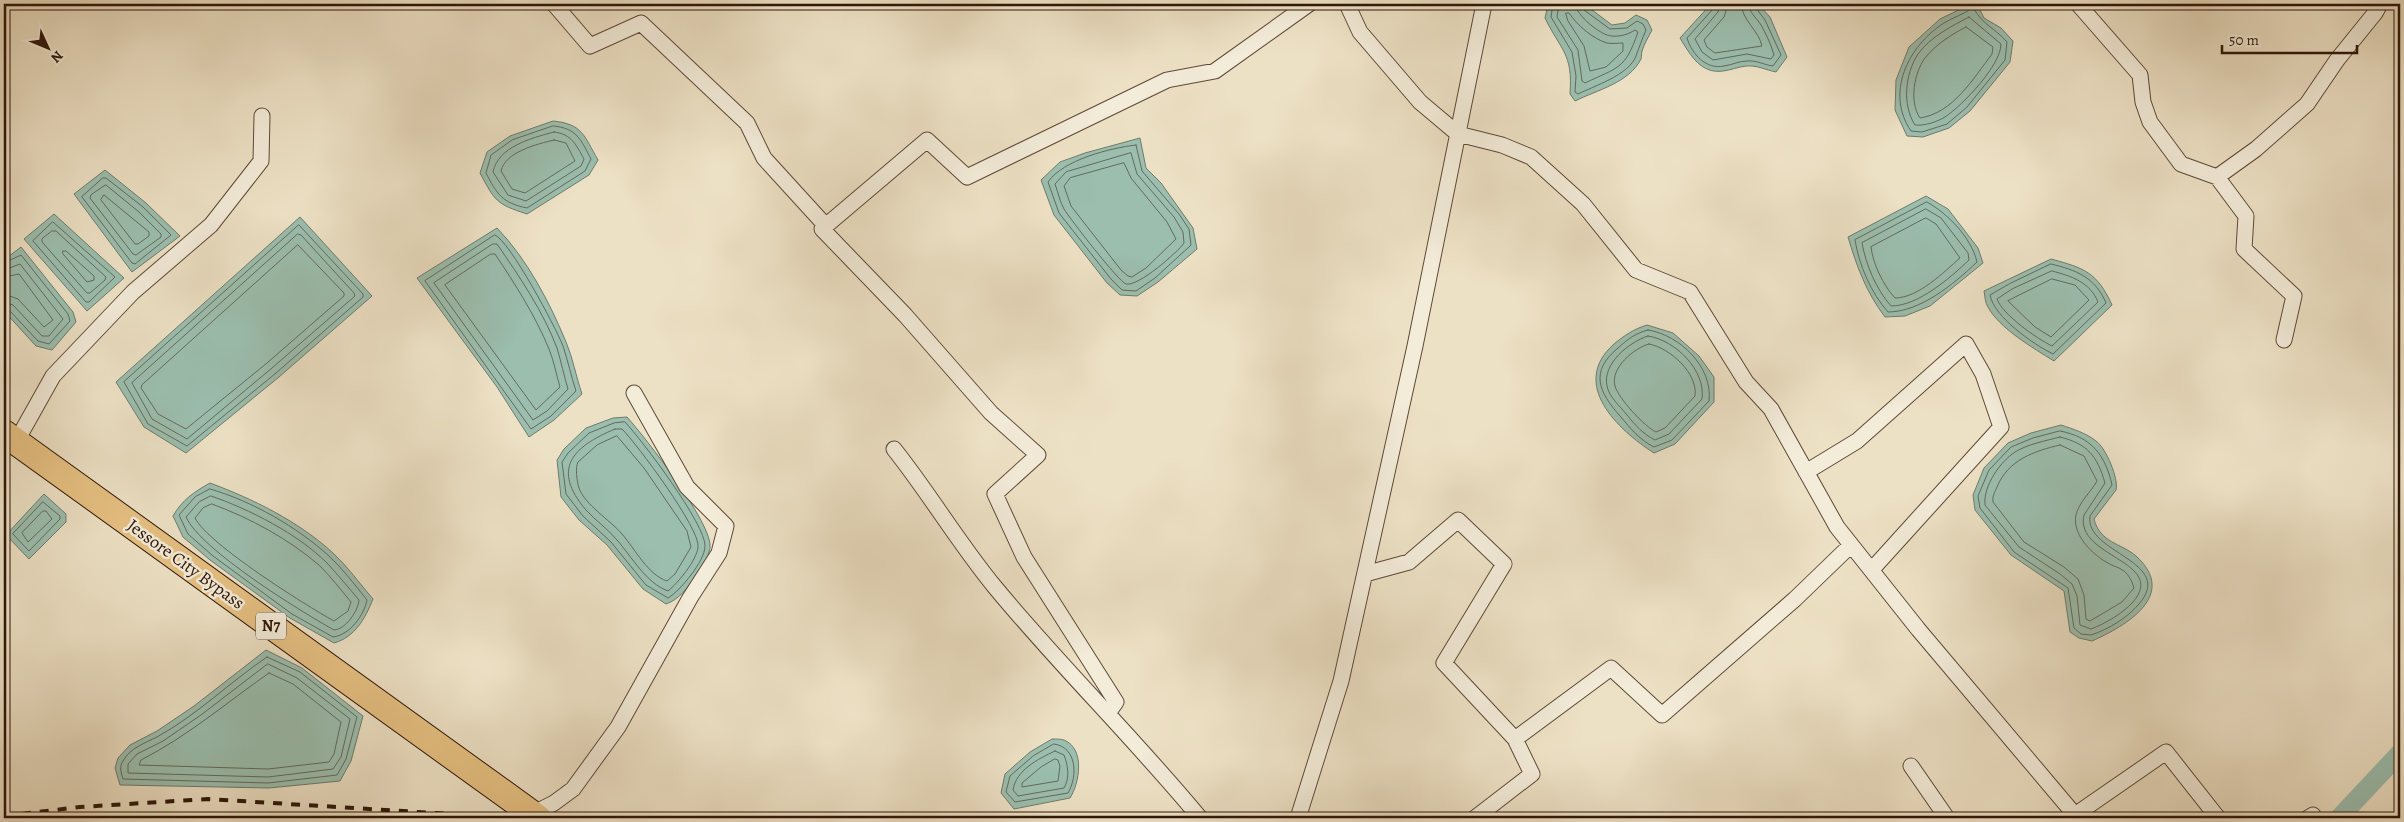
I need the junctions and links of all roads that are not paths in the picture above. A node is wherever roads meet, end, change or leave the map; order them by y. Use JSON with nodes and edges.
{"nodes":[{"id":1,"x":554,"y":4,"type":"edge"},
{"id":2,"x":1309,"y":4,"type":"edge"},
{"id":3,"x":1348,"y":4,"type":"edge"},
{"id":4,"x":1484,"y":4,"type":"edge"},
{"id":5,"x":2078,"y":4,"type":"edge"},
{"id":6,"x":2380,"y":4,"type":"edge"},
{"id":7,"x":262,"y":116,"type":"dead end"},
{"id":8,"x":1458,"y":134,"type":"junction"},
{"id":9,"x":2217,"y":177,"type":"junction"},
{"id":10,"x":826,"y":226,"type":"junction"},
{"id":11,"x":2284,"y":340,"type":"dead end"},
{"id":12,"x":634,"y":393,"type":"dead end"},
{"id":13,"x":10,"y":438,"type":"edge"},
{"id":14,"x":894,"y":448,"type":"dead end"},
{"id":15,"x":1806,"y":472,"type":"junction"},
{"id":16,"x":1851,"y":544,"type":"junction"},
{"id":17,"x":1876,"y":565,"type":"dead end"},
{"id":18,"x":1365,"y":574,"type":"junction"},
{"id":19,"x":1108,"y":712,"type":"junction"},
{"id":20,"x":1515,"y":739,"type":"junction"},
{"id":21,"x":1911,"y":766,"type":"dead end"},
{"id":22,"x":535,"y":816,"type":"edge"},
{"id":23,"x":1200,"y":818,"type":"edge"},
{"id":24,"x":1298,"y":818,"type":"edge"},
{"id":25,"x":1475,"y":818,"type":"edge"},
{"id":26,"x":1947,"y":818,"type":"edge"},
{"id":27,"x":2218,"y":818,"type":"edge"}],
"edges":[{"from":1,"to":10,"type":"street"},
{"from":2,"to":10,"type":"street"},
{"from":3,"to":8,"type":"street"},
{"from":4,"to":8,"type":"street"},
{"from":5,"to":9,"type":"street"},
{"from":6,"to":9,"type":"street"},
{"from":7,"to":13,"type":"street"},
{"from":8,"to":15,"type":"street"},
{"from":8,"to":18,"type":"street"},
{"from":9,"to":11,"type":"street"},
{"from":10,"to":19,"type":"street"},
{"from":12,"to":22,"type":"street"},
{"from":13,"to":22,"type":"highway","name":"Jessore City Bypass","number":"N7"},
{"from":14,"to":19,"type":"street"},
{"from":15,"to":16,"type":"street"},
{"from":15,"to":17,"type":"street"},
{"from":16,"to":20,"type":"street"},
{"from":16,"to":27,"type":"street"},
{"from":18,"to":20,"type":"street"},
{"from":18,"to":24,"type":"street"},
{"from":19,"to":23,"type":"street"},
{"from":20,"to":25,"type":"street"},
{"from":21,"to":26,"type":"street"}]}
